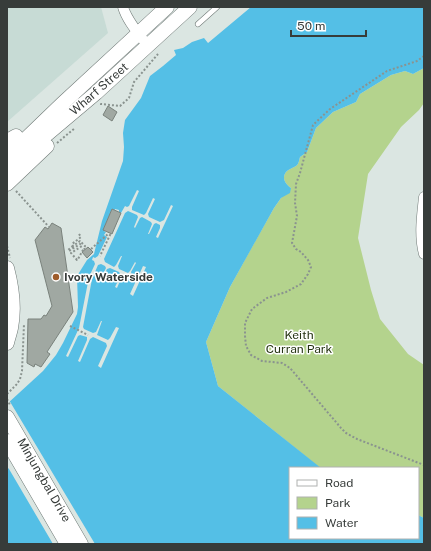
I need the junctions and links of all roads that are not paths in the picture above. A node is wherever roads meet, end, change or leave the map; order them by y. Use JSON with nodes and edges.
{"nodes":[{"id":1,"x":123,"y":7,"type":"edge"},
{"id":2,"x":167,"y":7,"type":"edge"},
{"id":3,"x":190,"y":7,"type":"edge"},
{"id":4,"x":217,"y":7,"type":"edge"},
{"id":5,"x":198,"y":24,"type":"dead end"},
{"id":6,"x":138,"y":34,"type":"junction"},
{"id":7,"x":154,"y":49,"type":"junction"},
{"id":8,"x":96,"y":93,"type":"junction"},
{"id":9,"x":62,"y":104,"type":"junction"},
{"id":10,"x":10,"y":140,"type":"edge"},
{"id":11,"x":7,"y":157,"type":"edge"},
{"id":12,"x":7,"y":170,"type":"edge"},
{"id":13,"x":9,"y":185,"type":"edge"},
{"id":14,"x":424,"y":197,"type":"edge"},
{"id":15,"x":424,"y":254,"type":"edge"},
{"id":16,"x":7,"y":268,"type":"edge"},
{"id":17,"x":7,"y":343,"type":"edge"},
{"id":18,"x":7,"y":417,"type":"edge"},
{"id":19,"x":7,"y":441,"type":"edge"},
{"id":20,"x":7,"y":461,"type":"edge"},
{"id":21,"x":58,"y":544,"type":"edge"},
{"id":22,"x":67,"y":544,"type":"edge"},
{"id":23,"x":81,"y":544,"type":"edge"}],
"edges":[{"from":1,"to":6,"type":"street"},
{"from":2,"to":6,"type":"main road","name":"Wharf Street"},
{"from":3,"to":7,"type":"main road","name":"Wharf Street"},
{"from":4,"to":5,"type":"lane"},
{"from":6,"to":7,"type":"street"},
{"from":6,"to":9,"type":"main road","name":"Wharf Street"},
{"from":7,"to":8,"type":"main road","name":"Wharf Street"},
{"from":8,"to":12,"type":"main road","name":"Wharf Street"},
{"from":8,"to":13,"type":"main road"},
{"from":9,"to":10,"type":"main road"},
{"from":9,"to":11,"type":"main road","name":"Wharf Street"},
{"from":14,"to":15,"type":"street"},
{"from":16,"to":17,"type":"main road"},
{"from":18,"to":23,"type":"main road","name":"Minjungbal Drive"},
{"from":19,"to":22,"type":"main road","name":"Minjungbal Drive"},
{"from":20,"to":21,"type":"main road"}]}
